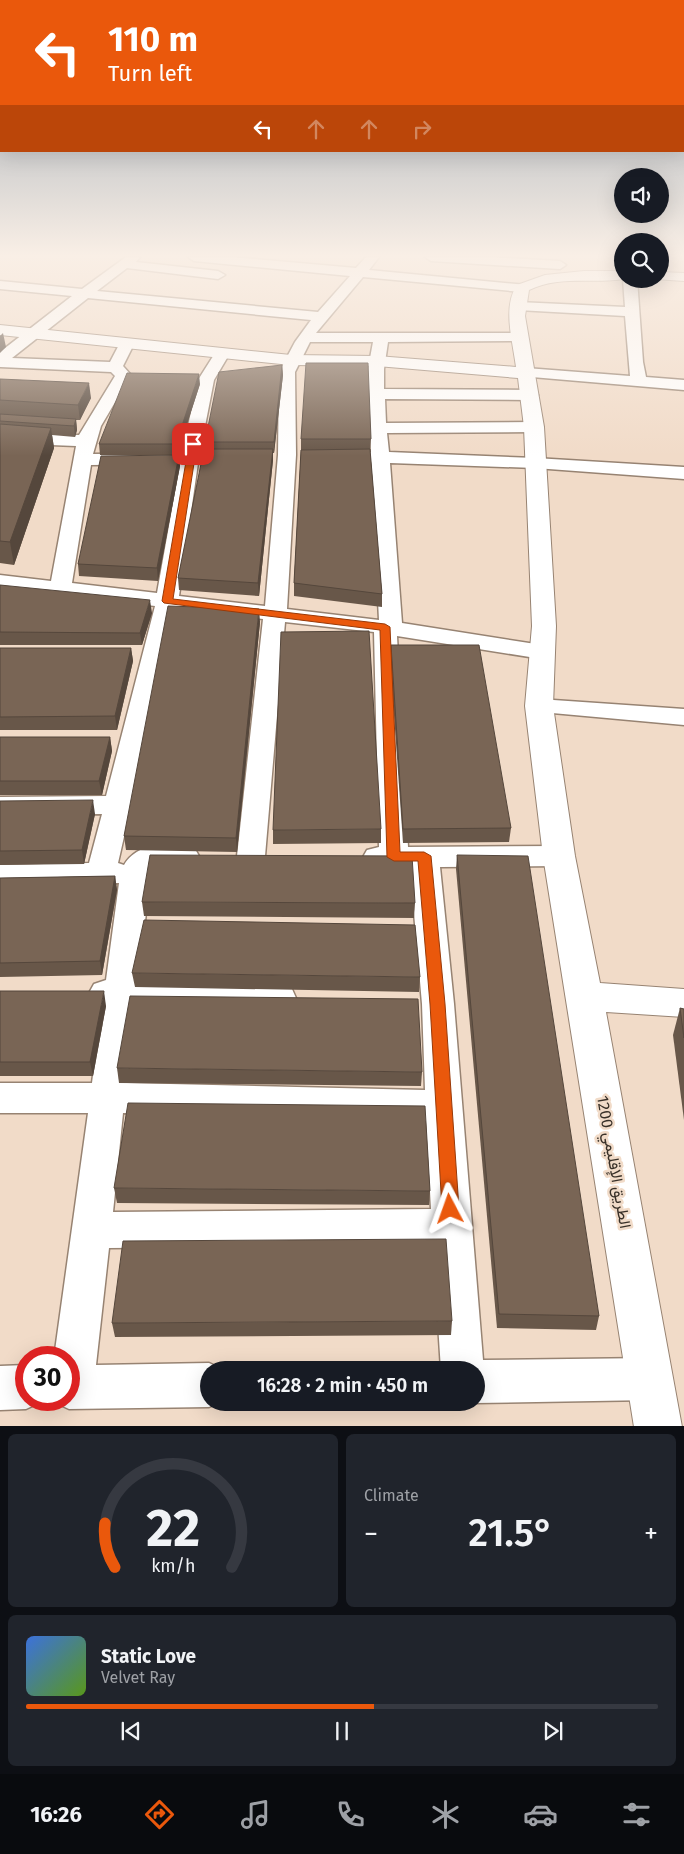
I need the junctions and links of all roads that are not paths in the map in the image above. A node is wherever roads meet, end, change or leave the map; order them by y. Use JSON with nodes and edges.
{"nodes":[{"id":1,"x":45,"y":324,"type":"edge"},
{"id":2,"x":317,"y":324,"type":"edge"},
{"id":3,"x":519,"y":324,"type":"edge"},
{"id":4,"x":633,"y":324,"type":"edge"},
{"id":5,"x":0,"y":330,"type":"edge"},
{"id":6,"x":30,"y":334,"type":"junction"},
{"id":7,"x":381,"y":337,"type":"junction"},
{"id":8,"x":519,"y":337,"type":"junction"},
{"id":9,"x":305,"y":338,"type":"junction"},
{"id":10,"x":126,"y":344,"type":"junction"},
{"id":11,"x":222,"y":354,"type":"junction"},
{"id":12,"x":0,"y":361,"type":"edge"},
{"id":13,"x":377,"y":365,"type":"junction"},
{"id":14,"x":282,"y":368,"type":"junction"},
{"id":15,"x":119,"y":371,"type":"junction"},
{"id":16,"x":142,"y":376,"type":"edge"},
{"id":17,"x":639,"y":381,"type":"junction"},
{"id":18,"x":528,"y":384,"type":"junction"},
{"id":19,"x":684,"y":385,"type":"edge"},
{"id":20,"x":94,"y":391,"type":"dead end"},
{"id":21,"x":112,"y":392,"type":"junction"},
{"id":22,"x":376,"y":394,"type":"junction"},
{"id":23,"x":55,"y":423,"type":"edge"},
{"id":24,"x":534,"y":427,"type":"junction"},
{"id":25,"x":378,"y":428,"type":"junction"},
{"id":26,"x":89,"y":434,"type":"junction"},
{"id":27,"x":0,"y":438,"type":"edge"},
{"id":28,"x":303,"y":455,"type":"junction"},
{"id":29,"x":268,"y":456,"type":"edge"},
{"id":30,"x":381,"y":456,"type":"junction"},
{"id":31,"x":248,"y":457,"type":"edge"},
{"id":32,"x":82,"y":460,"type":"junction"},
{"id":33,"x":190,"y":460,"type":"junction"},
{"id":34,"x":535,"y":463,"type":"junction"},
{"id":35,"x":684,"y":473,"type":"edge"},
{"id":36,"x":0,"y":581,"type":"edge"},
{"id":37,"x":60,"y":588,"type":"junction"},
{"id":38,"x":167,"y":601,"type":"junction"},
{"id":39,"x":276,"y":614,"type":"junction"},
{"id":40,"x":388,"y":628,"type":"junction"},
{"id":41,"x":542,"y":652,"type":"junction"},
{"id":42,"x":539,"y":706,"type":"junction"},
{"id":43,"x":684,"y":717,"type":"edge"},
{"id":44,"x":104,"y":742,"type":"edge"},
{"id":45,"x":132,"y":742,"type":"junction"},
{"id":46,"x":118,"y":805,"type":"junction"},
{"id":47,"x":0,"y":806,"type":"edge"},
{"id":48,"x":230,"y":856,"type":"junction"},
{"id":49,"x":280,"y":856,"type":"edge"},
{"id":50,"x":559,"y":856,"type":"junction"},
{"id":51,"x":346,"y":857,"type":"edge"},
{"id":52,"x":409,"y":857,"type":"junction"},
{"id":53,"x":118,"y":874,"type":"junction"},
{"id":54,"x":0,"y":875,"type":"edge"},
{"id":55,"x":74,"y":993,"type":"edge"},
{"id":56,"x":120,"y":993,"type":"junction"},
{"id":57,"x":585,"y":996,"type":"junction"},
{"id":58,"x":309,"y":1000,"type":"edge"},
{"id":59,"x":684,"y":1003,"type":"edge"},
{"id":60,"x":0,"y":1098,"type":"edge"},
{"id":61,"x":107,"y":1098,"type":"junction"},
{"id":62,"x":443,"y":1106,"type":"junction"},
{"id":63,"x":452,"y":1226,"type":"junction"},
{"id":64,"x":90,"y":1230,"type":"junction"},
{"id":65,"x":75,"y":1346,"type":"edge"},
{"id":66,"x":461,"y":1361,"type":"edge"},
{"id":67,"x":650,"y":1380,"type":"junction"},
{"id":68,"x":485,"y":1382,"type":"edge"},
{"id":69,"x":200,"y":1385,"type":"edge"},
{"id":70,"x":80,"y":1387,"type":"edge"},
{"id":71,"x":0,"y":1388,"type":"edge"},
{"id":72,"x":15,"y":1388,"type":"edge"},
{"id":73,"x":658,"y":1426,"type":"edge"}],
"edges":[{"from":1,"to":6,"type":"street"},
{"from":2,"to":9,"type":"street"},
{"from":3,"to":8,"type":"street","name":"الطريق الإقليمي 1200"},
{"from":4,"to":17,"type":"street"},
{"from":5,"to":6,"type":"street"},
{"from":6,"to":10,"type":"street"},
{"from":6,"to":12,"type":"street"},
{"from":7,"to":8,"type":"street"},
{"from":7,"to":9,"type":"street"},
{"from":7,"to":13,"type":"street"},
{"from":8,"to":18,"type":"street","name":"الطريق الإقليمي 1200"},
{"from":9,"to":14,"type":"street"},
{"from":10,"to":11,"type":"street"},
{"from":10,"to":15,"type":"street"},
{"from":11,"to":14,"type":"street"},
{"from":11,"to":33,"type":"street"},
{"from":12,"to":15,"type":"street"},
{"from":13,"to":14,"type":"street"},
{"from":13,"to":18,"type":"street"},
{"from":13,"to":22,"type":"street"},
{"from":14,"to":28,"type":"street"},
{"from":15,"to":16,"type":"street"},
{"from":15,"to":21,"type":"street"},
{"from":17,"to":18,"type":"street"},
{"from":17,"to":19,"type":"street"},
{"from":18,"to":22,"type":"street"},
{"from":18,"to":24,"type":"street","name":"الطريق الإقليمي 1200"},
{"from":20,"to":21,"type":"street"},
{"from":21,"to":26,"type":"street"},
{"from":22,"to":25,"type":"street"},
{"from":23,"to":26,"type":"street"},
{"from":24,"to":25,"type":"street"},
{"from":24,"to":34,"type":"street","name":"الطريق الإقليمي 1200"},
{"from":25,"to":30,"type":"street"},
{"from":26,"to":27,"type":"street"},
{"from":26,"to":32,"type":"street"},
{"from":28,"to":29,"type":"street"},
{"from":28,"to":30,"type":"street"},
{"from":28,"to":39,"type":"street"},
{"from":30,"to":34,"type":"street"},
{"from":30,"to":40,"type":"street"},
{"from":31,"to":33,"type":"street"},
{"from":32,"to":33,"type":"street"},
{"from":32,"to":37,"type":"street"},
{"from":33,"to":38,"type":"street"},
{"from":34,"to":35,"type":"street"},
{"from":34,"to":41,"type":"street","name":"الطريق الإقليمي 1200"},
{"from":36,"to":37,"type":"street"},
{"from":37,"to":38,"type":"street"},
{"from":38,"to":39,"type":"street"},
{"from":38,"to":45,"type":"street"},
{"from":39,"to":40,"type":"street"},
{"from":39,"to":48,"type":"street"},
{"from":40,"to":41,"type":"street"},
{"from":40,"to":52,"type":"street"},
{"from":41,"to":42,"type":"street","name":"الطريق الإقليمي 1200"},
{"from":42,"to":43,"type":"street"},
{"from":42,"to":50,"type":"street","name":"الطريق الإقليمي 1200"},
{"from":44,"to":45,"type":"street"},
{"from":45,"to":46,"type":"street"},
{"from":46,"to":47,"type":"street"},
{"from":46,"to":53,"type":"street"},
{"from":48,"to":49,"type":"street"},
{"from":48,"to":53,"type":"street"},
{"from":50,"to":52,"type":"street"},
{"from":50,"to":57,"type":"street","name":"الطريق الإقليمي 1200"},
{"from":51,"to":52,"type":"street"},
{"from":52,"to":62,"type":"street"},
{"from":53,"to":54,"type":"street"},
{"from":53,"to":56,"type":"street"},
{"from":55,"to":56,"type":"street"},
{"from":56,"to":58,"type":"street"},
{"from":56,"to":61,"type":"street"},
{"from":57,"to":59,"type":"street"},
{"from":57,"to":67,"type":"street","name":"الطريق الإقليمي 1200"},
{"from":60,"to":61,"type":"street"},
{"from":61,"to":62,"type":"street"},
{"from":61,"to":64,"type":"street"},
{"from":62,"to":63,"type":"street"},
{"from":63,"to":64,"type":"street"},
{"from":63,"to":66,"type":"street"},
{"from":64,"to":65,"type":"street"},
{"from":67,"to":68,"type":"street"},
{"from":67,"to":73,"type":"street","name":"الطريق الإقليمي 1200"},
{"from":69,"to":70,"type":"street"},
{"from":71,"to":72,"type":"street"}]}
